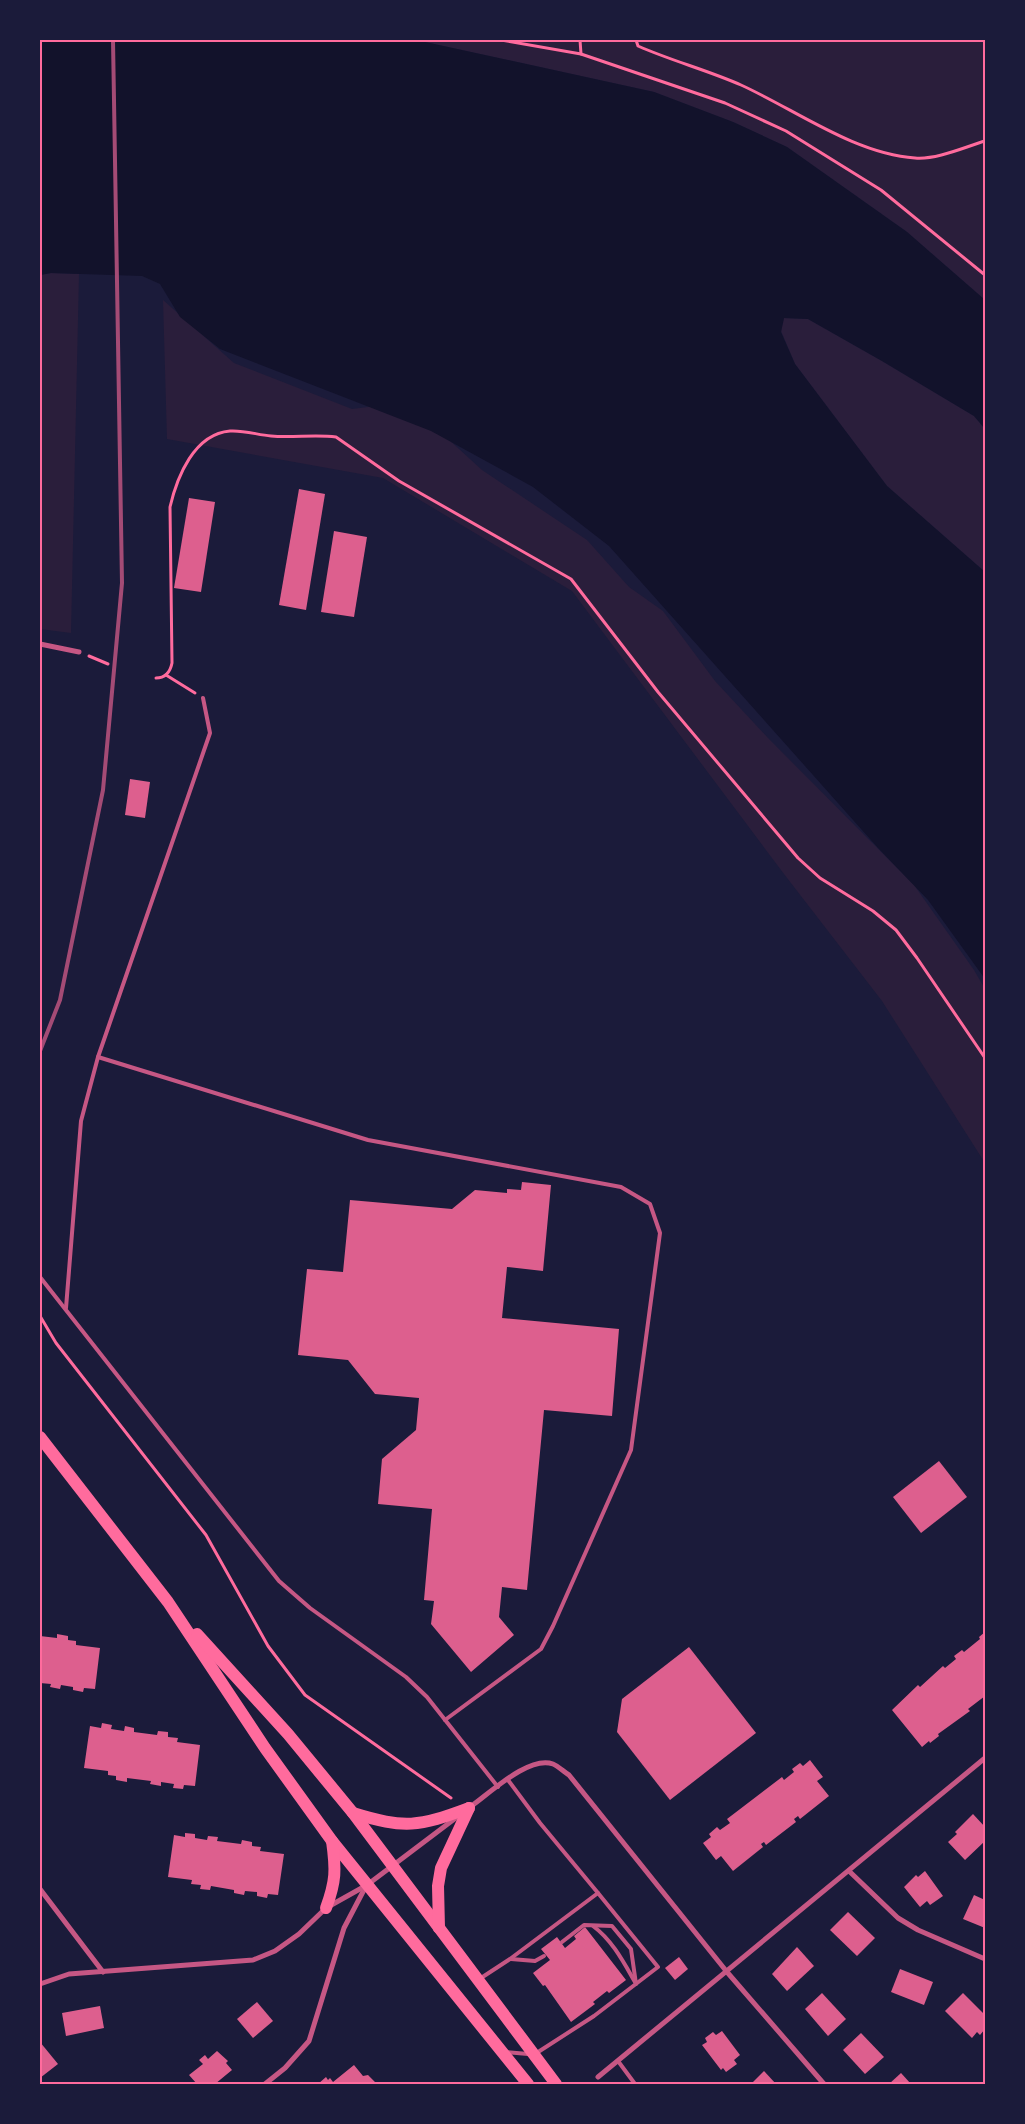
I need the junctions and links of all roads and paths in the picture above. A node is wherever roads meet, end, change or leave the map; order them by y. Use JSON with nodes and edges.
{"nodes":[{"id":1,"x":501,"y":40,"type":"edge"},
{"id":2,"x":580,"y":40,"type":"edge"},
{"id":3,"x":636,"y":40,"type":"edge"},
{"id":4,"x":581,"y":54,"type":"junction"},
{"id":5,"x":985,"y":141,"type":"edge"},
{"id":6,"x":985,"y":275,"type":"edge"},
{"id":7,"x":40,"y":644,"type":"edge"},
{"id":8,"x":79,"y":652,"type":"joint"},
{"id":9,"x":108,"y":664,"type":"dead end"},
{"id":10,"x":166,"y":675,"type":"junction"},
{"id":11,"x":156,"y":678,"type":"dead end"},
{"id":12,"x":203,"y":698,"type":"joint"},
{"id":13,"x":98,"y":1056,"type":"junction"},
{"id":14,"x":985,"y":1058,"type":"edge"},
{"id":15,"x":40,"y":1277,"type":"edge"},
{"id":16,"x":66,"y":1308,"type":"junction"},
{"id":17,"x":40,"y":1316,"type":"edge"},
{"id":18,"x":40,"y":1436,"type":"edge"},
{"id":19,"x":168,"y":1602,"type":"junction"},
{"id":20,"x":445,"y":1720,"type":"junction"},
{"id":21,"x":984,"y":1760,"type":"edge"},
{"id":22,"x":508,"y":1780,"type":"junction"},
{"id":23,"x":498,"y":1787,"type":"junction"},
{"id":24,"x":469,"y":1808,"type":"junction"},
{"id":25,"x":354,"y":1813,"type":"junction"},
{"id":26,"x":332,"y":1842,"type":"junction"},
{"id":27,"x":392,"y":1864,"type":"junction"},
{"id":28,"x":849,"y":1871,"type":"junction"},
{"id":29,"x":367,"y":1885,"type":"junction"},
{"id":30,"x":40,"y":1889,"type":"edge"},
{"id":31,"x":598,"y":1893,"type":"junction"},
{"id":32,"x":326,"y":1908,"type":"junction"},
{"id":33,"x":592,"y":1926,"type":"junction"},
{"id":34,"x":439,"y":1928,"type":"junction"},
{"id":35,"x":562,"y":1942,"type":"dead end"},
{"id":36,"x":544,"y":1956,"type":"dead end"},
{"id":37,"x":985,"y":1959,"type":"edge"},
{"id":38,"x":510,"y":1960,"type":"junction"},
{"id":39,"x":104,"y":1972,"type":"junction"},
{"id":40,"x":727,"y":1972,"type":"junction"},
{"id":41,"x":479,"y":1980,"type":"junction"},
{"id":42,"x":40,"y":1984,"type":"edge"},
{"id":43,"x":636,"y":1984,"type":"junction"},
{"id":44,"x":501,"y":2052,"type":"junction"},
{"id":45,"x":535,"y":2054,"type":"junction"},
{"id":46,"x":618,"y":2061,"type":"junction"},
{"id":47,"x":598,"y":2077,"type":"dead end"},
{"id":48,"x":265,"y":2084,"type":"edge"},
{"id":49,"x":528,"y":2084,"type":"edge"},
{"id":50,"x":556,"y":2084,"type":"edge"},
{"id":51,"x":635,"y":2084,"type":"edge"},
{"id":52,"x":824,"y":2084,"type":"edge"}],
"edges":[{"from":1,"to":4,"type":"path"},
{"from":2,"to":4,"type":"path"},
{"from":3,"to":5,"type":"path"},
{"from":4,"to":6,"type":"path"},
{"from":7,"to":8,"type":"street"},
{"from":8,"to":9,"type":"path"},
{"from":10,"to":11,"type":"path"},
{"from":10,"to":12,"type":"path"},
{"from":10,"to":14,"type":"path"},
{"from":12,"to":13,"type":"lane"},
{"from":13,"to":16,"type":"lane"},
{"from":13,"to":20,"type":"lane"},
{"from":15,"to":16,"type":"lane"},
{"from":16,"to":20,"type":"lane"},
{"from":17,"to":24,"type":"path"},
{"from":18,"to":19,"type":"main road"},
{"from":19,"to":25,"type":"main road"},
{"from":19,"to":26,"type":"main road"},
{"from":20,"to":23,"type":"lane"},
{"from":21,"to":28,"type":"street"},
{"from":22,"to":23,"type":"street"},
{"from":22,"to":31,"type":"lane"},
{"from":22,"to":40,"type":"street"},
{"from":23,"to":24,"type":"street"},
{"from":24,"to":25,"type":"main road"},
{"from":24,"to":27,"type":"street"},
{"from":24,"to":34,"type":"main road"},
{"from":25,"to":27,"type":"main road"},
{"from":26,"to":29,"type":"main road"},
{"from":26,"to":32,"type":"main road"},
{"from":27,"to":29,"type":"street"},
{"from":27,"to":34,"type":"main road"},
{"from":28,"to":37,"type":"street"},
{"from":28,"to":40,"type":"street"},
{"from":29,"to":32,"type":"street"},
{"from":29,"to":44,"type":"main road"},
{"from":29,"to":48,"type":"street"},
{"from":30,"to":39,"type":"street"},
{"from":31,"to":38,"type":"lane"},
{"from":31,"to":43,"type":"lane"},
{"from":32,"to":39,"type":"street"},
{"from":33,"to":35,"type":"lane"},
{"from":33,"to":43,"type":"lane"},
{"from":33,"to":43,"type":"lane"},
{"from":34,"to":41,"type":"main road"},
{"from":36,"to":38,"type":"lane"},
{"from":38,"to":41,"type":"lane"},
{"from":39,"to":42,"type":"street"},
{"from":40,"to":46,"type":"street"},
{"from":40,"to":52,"type":"street"},
{"from":41,"to":45,"type":"main road"},
{"from":43,"to":45,"type":"lane"},
{"from":44,"to":45,"type":"lane"},
{"from":44,"to":49,"type":"main road"},
{"from":45,"to":50,"type":"main road"},
{"from":46,"to":47,"type":"street"},
{"from":46,"to":51,"type":"lane"}]}
